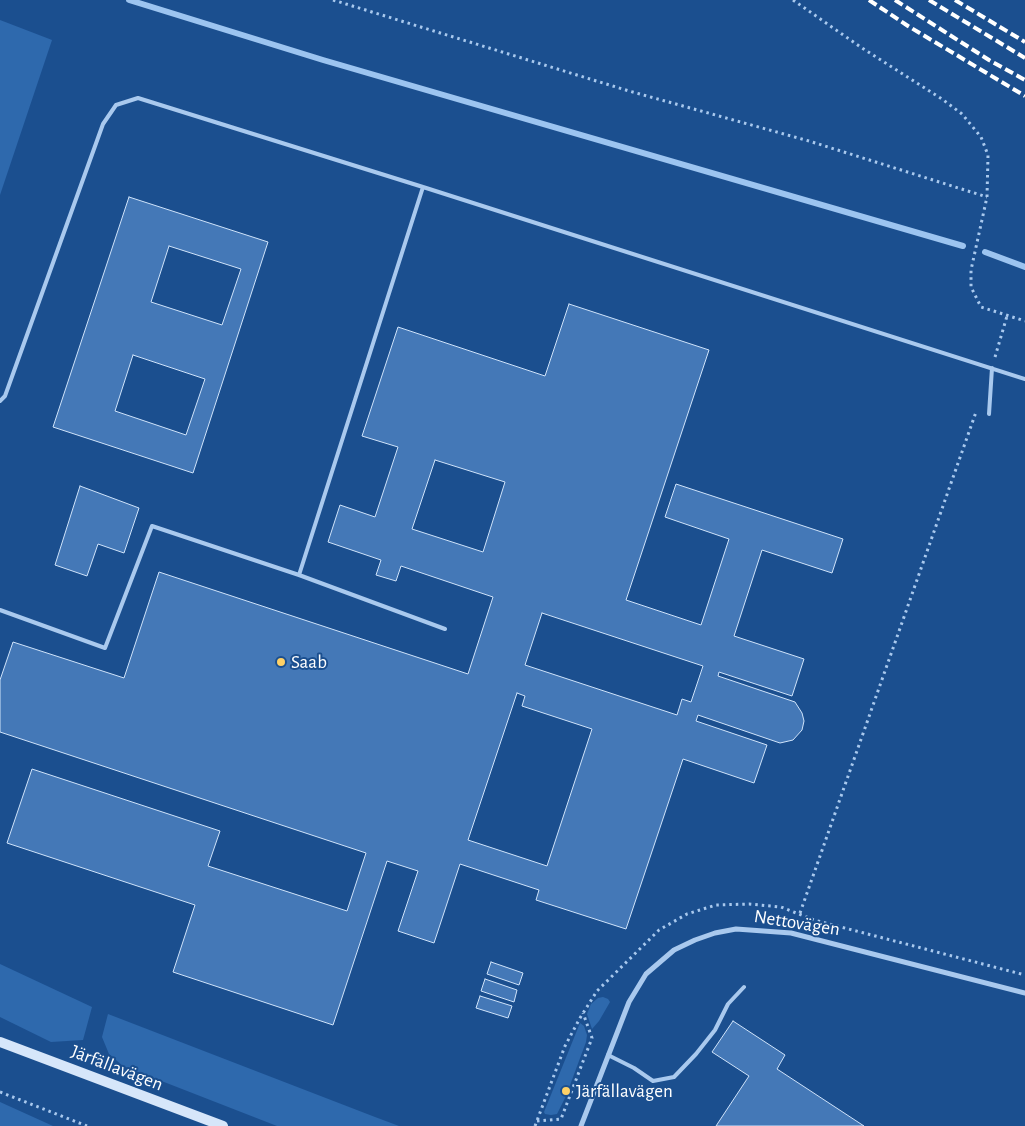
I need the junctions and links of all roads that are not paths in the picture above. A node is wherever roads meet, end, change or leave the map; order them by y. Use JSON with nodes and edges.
{"nodes":[{"id":1,"x":423,"y":187,"type":"junction"},
{"id":2,"x":992,"y":368,"type":"junction"},
{"id":3,"x":1025,"y":379,"type":"edge"},
{"id":4,"x":0,"y":401,"type":"edge"},
{"id":5,"x":988,"y":414,"type":"dead end"},
{"id":6,"x":299,"y":575,"type":"junction"},
{"id":7,"x":0,"y":610,"type":"edge"},
{"id":8,"x":445,"y":629,"type":"dead end"},
{"id":9,"x":744,"y":987,"type":"dead end"},
{"id":10,"x":1025,"y":993,"type":"edge"},
{"id":11,"x":0,"y":1042,"type":"edge"},
{"id":12,"x":608,"y":1055,"type":"junction"},
{"id":13,"x":222,"y":1126,"type":"edge"},
{"id":14,"x":581,"y":1126,"type":"edge"}],
"edges":[{"from":1,"to":2,"type":"lane"},
{"from":1,"to":4,"type":"lane"},
{"from":1,"to":6,"type":"lane"},
{"from":2,"to":3,"type":"lane"},
{"from":2,"to":5,"type":"lane"},
{"from":6,"to":7,"type":"lane"},
{"from":6,"to":8,"type":"lane"},
{"from":9,"to":12,"type":"lane"},
{"from":10,"to":12,"type":"street","name":"Nettovägen"},
{"from":11,"to":13,"type":"street","name":"Järfällavägen"},
{"from":12,"to":14,"type":"street","name":"Nettovägen"}]}
